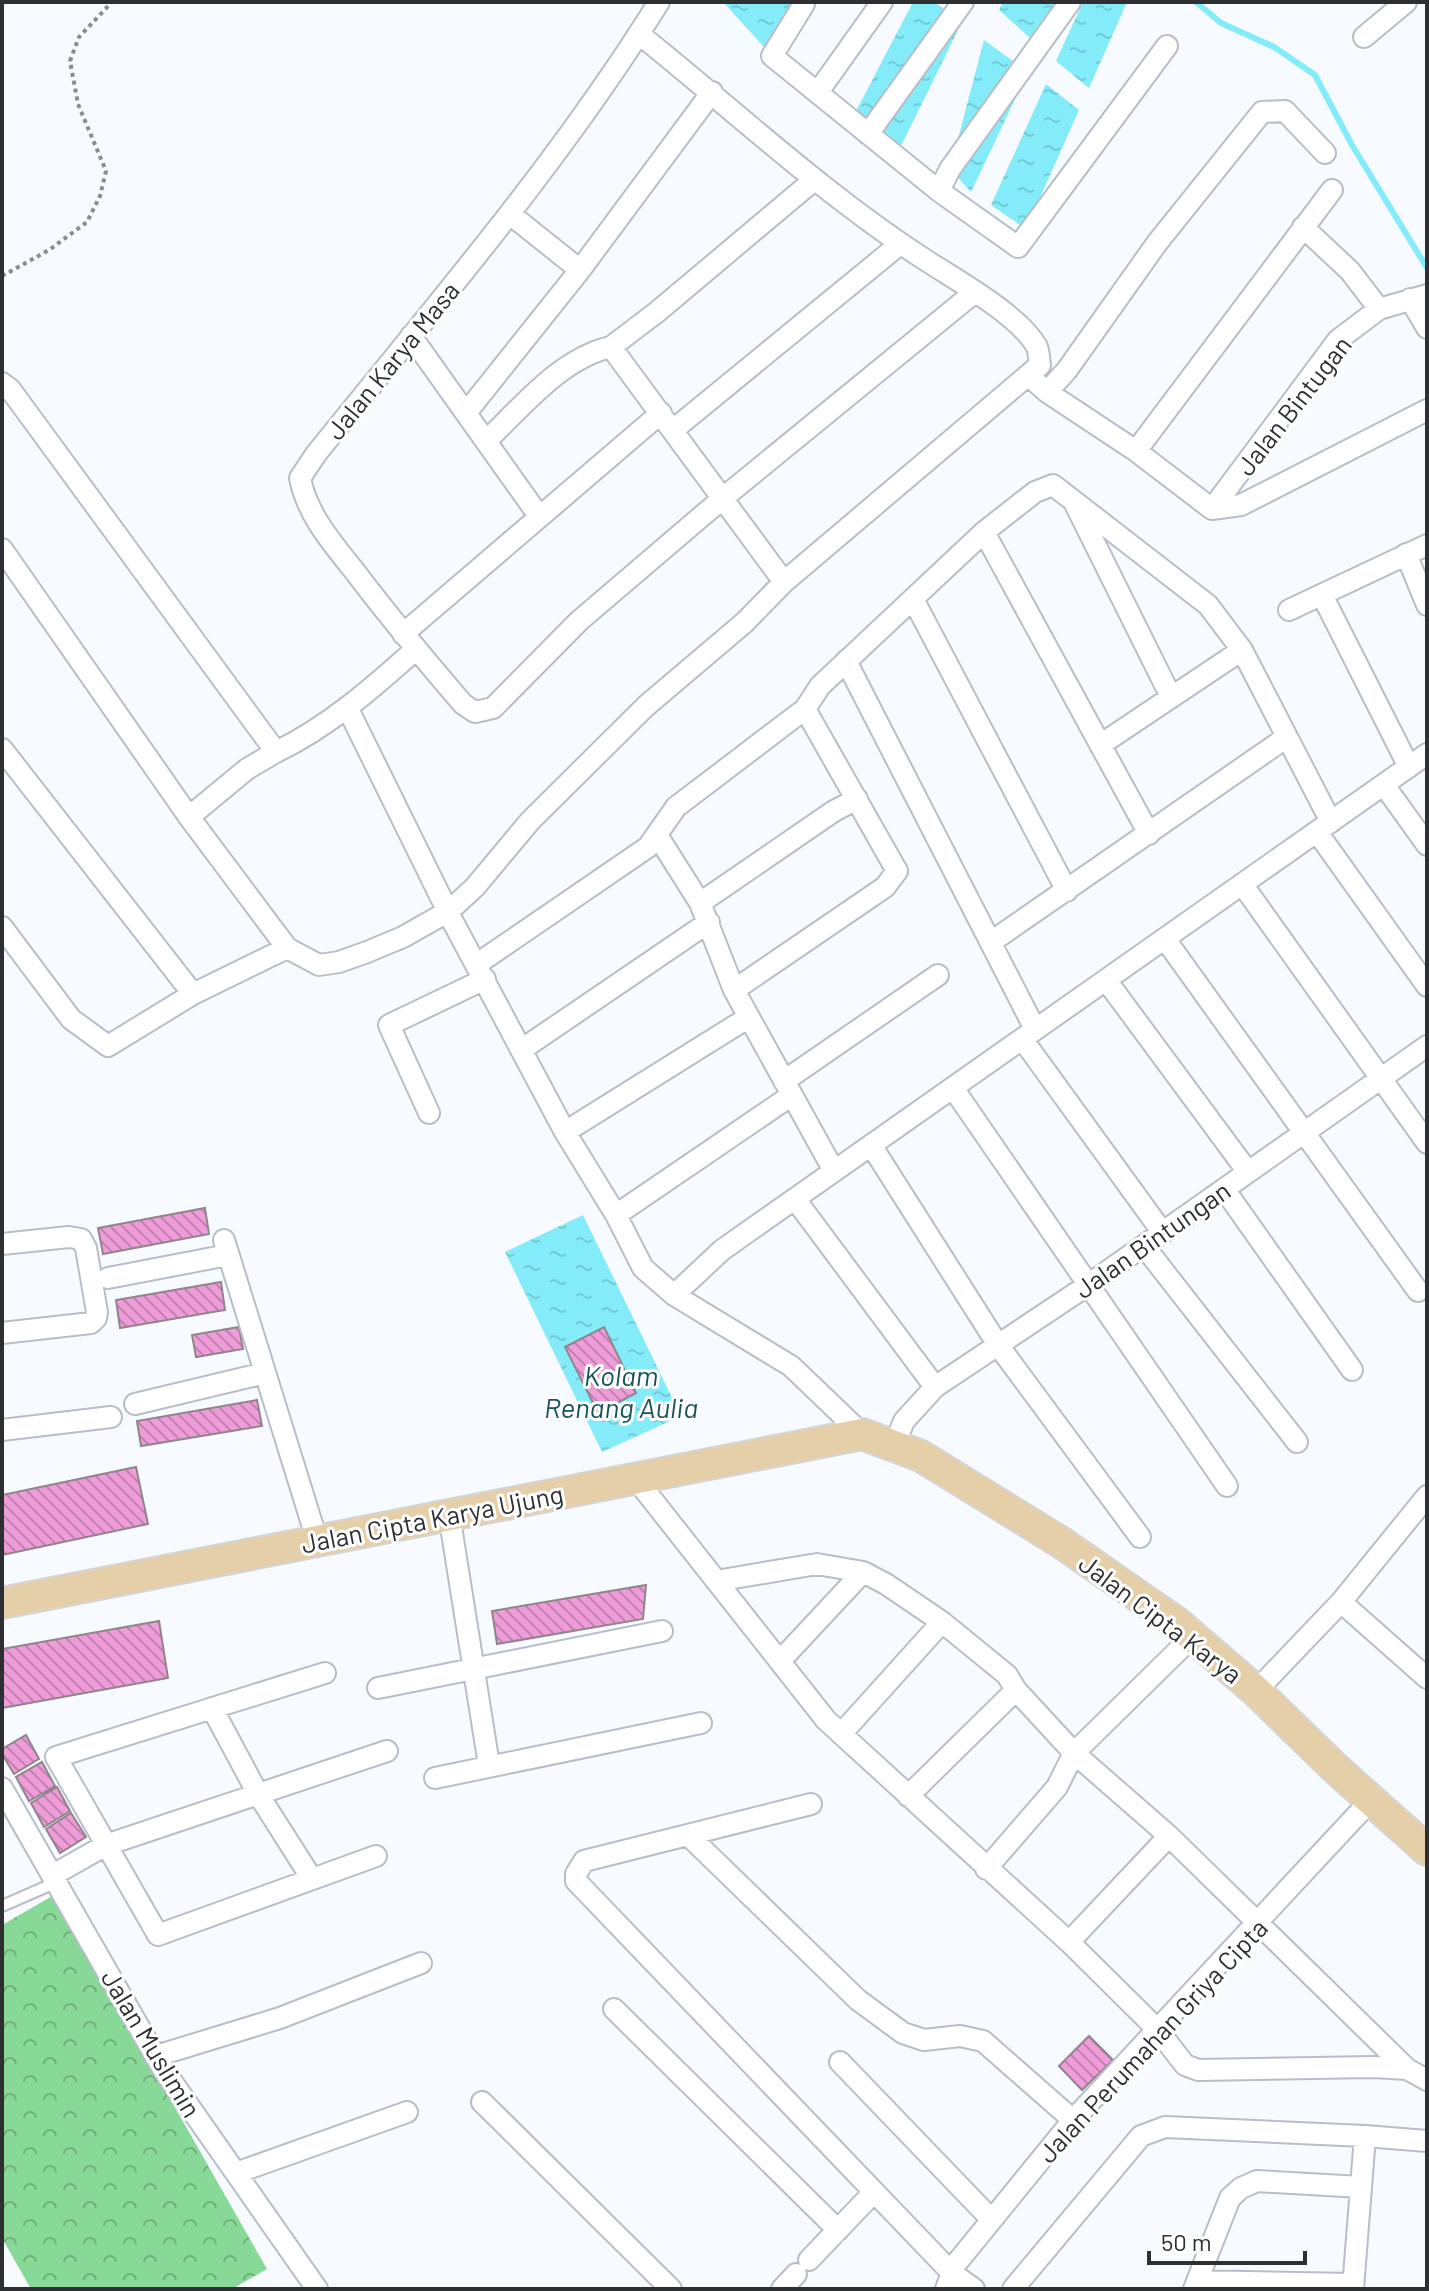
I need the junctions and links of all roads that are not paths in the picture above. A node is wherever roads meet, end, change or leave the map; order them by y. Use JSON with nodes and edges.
{"nodes":[{"id":1,"x":659,"y":2,"type":"edge"},
{"id":2,"x":882,"y":2,"type":"edge"},
{"id":3,"x":963,"y":2,"type":"edge"},
{"id":4,"x":1070,"y":2,"type":"edge"},
{"id":5,"x":1406,"y":2,"type":"edge"},
{"id":6,"x":804,"y":3,"type":"edge"},
{"id":7,"x":639,"y":34,"type":"junction"},
{"id":8,"x":1364,"y":37,"type":"dead end"},
{"id":9,"x":1167,"y":46,"type":"dead end"},
{"id":10,"x":712,"y":92,"type":"junction"},
{"id":11,"x":818,"y":92,"type":"junction"},
{"id":12,"x":868,"y":134,"type":"junction"},
{"id":13,"x":1325,"y":153,"type":"dead end"},
{"id":14,"x":814,"y":180,"type":"junction"},
{"id":15,"x":1332,"y":190,"type":"dead end"},
{"id":16,"x":939,"y":191,"type":"junction"},
{"id":17,"x":510,"y":214,"type":"junction"},
{"id":18,"x":1303,"y":227,"type":"junction"},
{"id":19,"x":900,"y":244,"type":"junction"},
{"id":20,"x":580,"y":270,"type":"junction"},
{"id":21,"x":975,"y":292,"type":"junction"},
{"id":22,"x":1420,"y":297,"type":"edge"},
{"id":23,"x":1379,"y":309,"type":"junction"},
{"id":24,"x":1427,"y":328,"type":"edge"},
{"id":25,"x":411,"y":336,"type":"junction"},
{"id":26,"x":611,"y":347,"type":"junction"},
{"id":27,"x":1028,"y":375,"type":"junction"},
{"id":28,"x":2,"y":383,"type":"edge"},
{"id":29,"x":1047,"y":392,"type":"junction"},
{"id":30,"x":1427,"y":410,"type":"edge"},
{"id":31,"x":466,"y":413,"type":"junction"},
{"id":32,"x":667,"y":422,"type":"junction"},
{"id":33,"x":486,"y":441,"type":"junction"},
{"id":34,"x":1136,"y":451,"type":"junction"},
{"id":35,"x":723,"y":498,"type":"junction"},
{"id":36,"x":1072,"y":498,"type":"junction"},
{"id":37,"x":1212,"y":509,"type":"junction"},
{"id":38,"x":539,"y":516,"type":"junction"},
{"id":39,"x":984,"y":532,"type":"junction"},
{"id":40,"x":1427,"y":545,"type":"edge"},
{"id":41,"x":2,"y":549,"type":"edge"},
{"id":42,"x":1406,"y":554,"type":"junction"},
{"id":43,"x":784,"y":582,"type":"junction"},
{"id":44,"x":1322,"y":595,"type":"junction"},
{"id":45,"x":913,"y":599,"type":"junction"},
{"id":46,"x":1427,"y":605,"type":"edge"},
{"id":47,"x":1289,"y":610,"type":"dead end"},
{"id":48,"x":409,"y":642,"type":"junction"},
{"id":49,"x":1242,"y":650,"type":"junction"},
{"id":50,"x":846,"y":661,"type":"junction"},
{"id":51,"x":1171,"y":697,"type":"junction"},
{"id":52,"x":347,"y":707,"type":"junction"},
{"id":53,"x":805,"y":709,"type":"junction"},
{"id":54,"x":1287,"y":737,"type":"junction"},
{"id":55,"x":1100,"y":745,"type":"junction"},
{"id":56,"x":2,"y":749,"type":"edge"},
{"id":57,"x":276,"y":752,"type":"junction"},
{"id":58,"x":1427,"y":754,"type":"edge"},
{"id":59,"x":1409,"y":767,"type":"junction"},
{"id":60,"x":1384,"y":785,"type":"junction"},
{"id":61,"x":857,"y":799,"type":"junction"},
{"id":62,"x":189,"y":817,"type":"junction"},
{"id":63,"x":1324,"y":827,"type":"junction"},
{"id":64,"x":1149,"y":834,"type":"junction"},
{"id":65,"x":657,"y":835,"type":"junction"},
{"id":66,"x":1427,"y":845,"type":"edge"},
{"id":67,"x":1242,"y":884,"type":"junction"},
{"id":68,"x":1067,"y":891,"type":"junction"},
{"id":69,"x":449,"y":911,"type":"junction"},
{"id":70,"x":704,"y":913,"type":"junction"},
{"id":71,"x":2,"y":927,"type":"edge"},
{"id":72,"x":1165,"y":939,"type":"junction"},
{"id":73,"x":991,"y":942,"type":"junction"},
{"id":74,"x":287,"y":948,"type":"junction"},
{"id":75,"x":481,"y":972,"type":"junction"},
{"id":76,"x":938,"y":975,"type":"dead end"},
{"id":77,"x":1106,"y":980,"type":"junction"},
{"id":78,"x":1427,"y":986,"type":"edge"},
{"id":79,"x":734,"y":990,"type":"junction"},
{"id":80,"x":193,"y":994,"type":"junction"},
{"id":81,"x":749,"y":1017,"type":"junction"},
{"id":82,"x":1029,"y":1034,"type":"junction"},
{"id":83,"x":1427,"y":1046,"type":"edge"},
{"id":84,"x":521,"y":1050,"type":"junction"},
{"id":85,"x":1381,"y":1079,"type":"junction"},
{"id":86,"x":788,"y":1088,"type":"junction"},
{"id":87,"x":953,"y":1088,"type":"junction"},
{"id":88,"x":429,"y":1113,"type":"dead end"},
{"id":89,"x":565,"y":1132,"type":"junction"},
{"id":90,"x":1304,"y":1133,"type":"junction"},
{"id":91,"x":1427,"y":1143,"type":"edge"},
{"id":92,"x":871,"y":1145,"type":"junction"},
{"id":93,"x":834,"y":1171,"type":"junction"},
{"id":94,"x":1248,"y":1172,"type":"junction"},
{"id":95,"x":1224,"y":1189,"type":"junction"},
{"id":96,"x":795,"y":1199,"type":"junction"},
{"id":97,"x":616,"y":1215,"type":"junction"},
{"id":98,"x":1163,"y":1233,"type":"junction"},
{"id":99,"x":2,"y":1244,"type":"edge"},
{"id":100,"x":1144,"y":1246,"type":"junction"},
{"id":101,"x":108,"y":1278,"type":"dead end"},
{"id":102,"x":1088,"y":1285,"type":"junction"},
{"id":103,"x":1418,"y":1291,"type":"dead end"},
{"id":104,"x":674,"y":1295,"type":"junction"},
{"id":105,"x":2,"y":1333,"type":"edge"},
{"id":106,"x":998,"y":1345,"type":"junction"},
{"id":107,"x":1352,"y":1370,"type":"dead end"},
{"id":108,"x":265,"y":1373,"type":"junction"},
{"id":109,"x":935,"y":1387,"type":"junction"},
{"id":110,"x":135,"y":1404,"type":"dead end"},
{"id":111,"x":111,"y":1417,"type":"dead end"},
{"id":112,"x":2,"y":1430,"type":"edge"},
{"id":113,"x":862,"y":1434,"type":"junction"},
{"id":114,"x":1297,"y":1442,"type":"dead end"},
{"id":115,"x":894,"y":1446,"type":"junction"},
{"id":116,"x":1227,"y":1486,"type":"dead end"},
{"id":117,"x":643,"y":1488,"type":"dead end"},
{"id":118,"x":1427,"y":1496,"type":"edge"},
{"id":119,"x":449,"y":1514,"type":"junction"},
{"id":120,"x":1140,"y":1537,"type":"dead end"},
{"id":121,"x":317,"y":1540,"type":"junction"},
{"id":122,"x":863,"y":1572,"type":"junction"},
{"id":123,"x":716,"y":1581,"type":"junction"},
{"id":124,"x":1341,"y":1602,"type":"junction"},
{"id":125,"x":2,"y":1603,"type":"edge"},
{"id":126,"x":942,"y":1622,"type":"junction"},
{"id":127,"x":662,"y":1631,"type":"dead end"},
{"id":128,"x":1192,"y":1637,"type":"junction"},
{"id":129,"x":780,"y":1661,"type":"junction"},
{"id":130,"x":474,"y":1669,"type":"junction"},
{"id":131,"x":325,"y":1673,"type":"dead end"},
{"id":132,"x":1427,"y":1678,"type":"edge"},
{"id":133,"x":378,"y":1688,"type":"dead end"},
{"id":134,"x":1016,"y":1690,"type":"junction"},
{"id":135,"x":1256,"y":1691,"type":"junction"},
{"id":136,"x":212,"y":1708,"type":"junction"},
{"id":137,"x":701,"y":1723,"type":"dead end"},
{"id":138,"x":841,"y":1734,"type":"junction"},
{"id":139,"x":387,"y":1751,"type":"dead end"},
{"id":140,"x":1074,"y":1753,"type":"junction"},
{"id":141,"x":489,"y":1765,"type":"junction"},
{"id":142,"x":435,"y":1778,"type":"dead end"},
{"id":143,"x":2,"y":1788,"type":"edge"},
{"id":144,"x":258,"y":1794,"type":"junction"},
{"id":145,"x":908,"y":1796,"type":"junction"},
{"id":146,"x":1371,"y":1800,"type":"junction"},
{"id":147,"x":811,"y":1804,"type":"dead end"},
{"id":148,"x":688,"y":1835,"type":"junction"},
{"id":149,"x":1169,"y":1836,"type":"junction"},
{"id":150,"x":106,"y":1845,"type":"junction"},
{"id":151,"x":1427,"y":1850,"type":"edge"},
{"id":152,"x":376,"y":1856,"type":"dead end"},
{"id":153,"x":986,"y":1869,"type":"junction"},
{"id":154,"x":55,"y":1878,"type":"junction"},
{"id":155,"x":312,"y":1879,"type":"junction"},
{"id":156,"x":2,"y":1906,"type":"edge"},
{"id":157,"x":1259,"y":1924,"type":"junction"},
{"id":158,"x":1069,"y":1942,"type":"junction"},
{"id":159,"x":421,"y":1963,"type":"dead end"},
{"id":160,"x":614,"y":2009,"type":"dead end"},
{"id":161,"x":1157,"y":2029,"type":"junction"},
{"id":162,"x":156,"y":2056,"type":"junction"},
{"id":163,"x":840,"y":2062,"type":"dead end"},
{"id":164,"x":1407,"y":2069,"type":"junction"},
{"id":165,"x":1427,"y":2080,"type":"edge"},
{"id":166,"x":482,"y":2102,"type":"dead end"},
{"id":167,"x":407,"y":2112,"type":"dead end"},
{"id":168,"x":1073,"y":2120,"type":"junction"},
{"id":169,"x":1365,"y":2136,"type":"junction"},
{"id":170,"x":1427,"y":2141,"type":"edge"},
{"id":171,"x":236,"y":2173,"type":"junction"},
{"id":172,"x":1361,"y":2187,"type":"junction"},
{"id":173,"x":874,"y":2192,"type":"junction"},
{"id":174,"x":991,"y":2219,"type":"junction"},
{"id":175,"x":838,"y":2230,"type":"junction"},
{"id":176,"x":949,"y":2281,"type":"edge"},
{"id":177,"x":1196,"y":2285,"type":"edge"},
{"id":178,"x":1353,"y":2287,"type":"edge"},
{"id":179,"x":317,"y":2289,"type":"edge"},
{"id":180,"x":671,"y":2289,"type":"edge"},
{"id":181,"x":782,"y":2289,"type":"edge"},
{"id":182,"x":974,"y":2289,"type":"edge"},
{"id":183,"x":1013,"y":2289,"type":"edge"}],
"edges":[{"from":1,"to":7,"type":"street","name":"Jalan Karya Masa"},
{"from":2,"to":11,"type":"street"},
{"from":3,"to":12,"type":"street"},
{"from":4,"to":16,"type":"street"},
{"from":5,"to":8,"type":"street"},
{"from":6,"to":11,"type":"street"},
{"from":7,"to":10,"type":"street"},
{"from":7,"to":17,"type":"street","name":"Jalan Karya Masa"},
{"from":9,"to":16,"type":"street"},
{"from":10,"to":14,"type":"street"},
{"from":10,"to":20,"type":"street"},
{"from":11,"to":12,"type":"street"},
{"from":12,"to":16,"type":"street"},
{"from":13,"to":29,"type":"street"},
{"from":14,"to":19,"type":"street"},
{"from":14,"to":26,"type":"street"},
{"from":15,"to":18,"type":"street"},
{"from":17,"to":20,"type":"street"},
{"from":17,"to":25,"type":"street","name":"Jalan Karya Masa"},
{"from":18,"to":23,"type":"street"},
{"from":18,"to":34,"type":"street"},
{"from":19,"to":21,"type":"street"},
{"from":19,"to":32,"type":"street"},
{"from":20,"to":31,"type":"street"},
{"from":21,"to":27,"type":"street"},
{"from":21,"to":35,"type":"street"},
{"from":22,"to":23,"type":"street","name":"Jalan Bintugan"},
{"from":22,"to":24,"type":"street"},
{"from":23,"to":37,"type":"street","name":"Jalan Bintugan"},
{"from":25,"to":31,"type":"street"},
{"from":25,"to":48,"type":"street","name":"Jalan Karya Masa"},
{"from":26,"to":32,"type":"street"},
{"from":26,"to":33,"type":"street"},
{"from":27,"to":29,"type":"street"},
{"from":27,"to":43,"type":"street"},
{"from":28,"to":57,"type":"street"},
{"from":29,"to":34,"type":"street"},
{"from":30,"to":37,"type":"street"},
{"from":31,"to":33,"type":"street"},
{"from":32,"to":35,"type":"street"},
{"from":32,"to":38,"type":"street"},
{"from":33,"to":38,"type":"street"},
{"from":34,"to":37,"type":"street"},
{"from":35,"to":43,"type":"street"},
{"from":35,"to":48,"type":"street","name":"Jalan Karya Masa"},
{"from":36,"to":39,"type":"street"},
{"from":36,"to":49,"type":"street"},
{"from":36,"to":51,"type":"street"},
{"from":38,"to":48,"type":"street"},
{"from":39,"to":45,"type":"street"},
{"from":39,"to":55,"type":"street"},
{"from":40,"to":42,"type":"street"},
{"from":41,"to":62,"type":"street"},
{"from":42,"to":44,"type":"street"},
{"from":42,"to":46,"type":"street"},
{"from":43,"to":69,"type":"street"},
{"from":44,"to":47,"type":"street"},
{"from":44,"to":59,"type":"street"},
{"from":45,"to":50,"type":"street"},
{"from":45,"to":68,"type":"street"},
{"from":48,"to":52,"type":"street"},
{"from":49,"to":51,"type":"street"},
{"from":49,"to":54,"type":"street"},
{"from":50,"to":53,"type":"street"},
{"from":50,"to":73,"type":"street"},
{"from":51,"to":55,"type":"street"},
{"from":52,"to":57,"type":"street"},
{"from":52,"to":69,"type":"street"},
{"from":53,"to":61,"type":"street"},
{"from":53,"to":65,"type":"street"},
{"from":54,"to":63,"type":"street"},
{"from":54,"to":64,"type":"street"},
{"from":55,"to":64,"type":"street"},
{"from":56,"to":80,"type":"street"},
{"from":57,"to":62,"type":"street"},
{"from":58,"to":59,"type":"street"},
{"from":59,"to":60,"type":"street"},
{"from":60,"to":63,"type":"street"},
{"from":60,"to":66,"type":"street"},
{"from":61,"to":70,"type":"street"},
{"from":61,"to":79,"type":"street"},
{"from":62,"to":74,"type":"street"},
{"from":63,"to":67,"type":"street"},
{"from":63,"to":78,"type":"street"},
{"from":64,"to":68,"type":"street"},
{"from":65,"to":70,"type":"street"},
{"from":65,"to":75,"type":"street"},
{"from":67,"to":72,"type":"street"},
{"from":67,"to":85,"type":"street"},
{"from":68,"to":73,"type":"street"},
{"from":69,"to":74,"type":"street"},
{"from":69,"to":75,"type":"street"},
{"from":70,"to":79,"type":"street"},
{"from":70,"to":84,"type":"street"},
{"from":71,"to":80,"type":"street"},
{"from":72,"to":77,"type":"street"},
{"from":72,"to":90,"type":"street"},
{"from":73,"to":82,"type":"street"},
{"from":74,"to":80,"type":"street"},
{"from":75,"to":84,"type":"street"},
{"from":75,"to":88,"type":"street"},
{"from":76,"to":86,"type":"street"},
{"from":77,"to":82,"type":"street"},
{"from":77,"to":94,"type":"street"},
{"from":79,"to":81,"type":"street"},
{"from":81,"to":86,"type":"street"},
{"from":81,"to":89,"type":"street"},
{"from":82,"to":87,"type":"street"},
{"from":82,"to":98,"type":"street"},
{"from":83,"to":85,"type":"street","name":"Jalan Bintungan"},
{"from":84,"to":89,"type":"street"},
{"from":85,"to":90,"type":"street","name":"Jalan Bintungan"},
{"from":85,"to":91,"type":"street"},
{"from":86,"to":93,"type":"street"},
{"from":86,"to":97,"type":"street"},
{"from":87,"to":92,"type":"street"},
{"from":87,"to":102,"type":"street"},
{"from":89,"to":97,"type":"street"},
{"from":90,"to":94,"type":"street","name":"Jalan Bintungan"},
{"from":90,"to":103,"type":"street"},
{"from":92,"to":93,"type":"street"},
{"from":92,"to":106,"type":"street"},
{"from":93,"to":96,"type":"street"},
{"from":94,"to":95,"type":"street","name":"Jalan Bintungan"},
{"from":95,"to":98,"type":"street","name":"Jalan Bintungan"},
{"from":95,"to":107,"type":"street"},
{"from":96,"to":104,"type":"street"},
{"from":96,"to":109,"type":"street"},
{"from":97,"to":104,"type":"street"},
{"from":98,"to":100,"type":"street","name":"Jalan Bintungan"},
{"from":99,"to":105,"type":"street"},
{"from":100,"to":102,"type":"street","name":"Jalan Bintungan"},
{"from":100,"to":114,"type":"street"},
{"from":101,"to":108,"type":"street"},
{"from":102,"to":106,"type":"street","name":"Jalan Bintungan"},
{"from":102,"to":116,"type":"street"},
{"from":104,"to":113,"type":"street"},
{"from":106,"to":109,"type":"street","name":"Jalan Bintungan"},
{"from":106,"to":120,"type":"street"},
{"from":108,"to":110,"type":"street"},
{"from":108,"to":121,"type":"street"},
{"from":109,"to":115,"type":"street","name":"Jalan Bintungan"},
{"from":111,"to":112,"type":"street"},
{"from":113,"to":115,"type":"main road","name":"Jalan Cipta Karya"},
{"from":113,"to":119,"type":"main road","name":"Jalan Cipta Karya Ujung"},
{"from":115,"to":128,"type":"main road","name":"Jalan Cipta Karya"},
{"from":117,"to":123,"type":"street"},
{"from":118,"to":124,"type":"street"},
{"from":119,"to":121,"type":"main road","name":"Jalan Cipta Karya Ujung"},
{"from":119,"to":130,"type":"street"},
{"from":121,"to":125,"type":"main road","name":"Jalan Cipta Karya Ujung"},
{"from":122,"to":123,"type":"street"},
{"from":122,"to":126,"type":"street"},
{"from":122,"to":129,"type":"street"},
{"from":123,"to":129,"type":"street"},
{"from":124,"to":132,"type":"street"},
{"from":124,"to":135,"type":"street"},
{"from":126,"to":134,"type":"street"},
{"from":126,"to":138,"type":"street"},
{"from":127,"to":130,"type":"street"},
{"from":128,"to":135,"type":"main road","name":"Jalan Cipta Karya"},
{"from":128,"to":140,"type":"street"},
{"from":129,"to":138,"type":"street"},
{"from":130,"to":133,"type":"street"},
{"from":130,"to":141,"type":"street"},
{"from":131,"to":136,"type":"street"},
{"from":134,"to":140,"type":"street"},
{"from":134,"to":145,"type":"street"},
{"from":135,"to":146,"type":"main road","name":"Jalan Cipta Karya"},
{"from":136,"to":144,"type":"street"},
{"from":136,"to":150,"type":"street"},
{"from":137,"to":141,"type":"street"},
{"from":138,"to":145,"type":"street"},
{"from":139,"to":144,"type":"street"},
{"from":140,"to":149,"type":"street"},
{"from":140,"to":153,"type":"street"},
{"from":141,"to":142,"type":"street"},
{"from":143,"to":154,"type":"street","name":"Jalan Muslimin"},
{"from":144,"to":150,"type":"street"},
{"from":144,"to":155,"type":"street"},
{"from":145,"to":153,"type":"street"},
{"from":146,"to":151,"type":"main road","name":"Jalan Cipta Karya"},
{"from":146,"to":157,"type":"street","name":"Jalan Perumahan Griya Cipta"},
{"from":147,"to":148,"type":"street"},
{"from":148,"to":168,"type":"street"},
{"from":148,"to":173,"type":"street"},
{"from":149,"to":157,"type":"street"},
{"from":149,"to":158,"type":"street"},
{"from":150,"to":154,"type":"street"},
{"from":150,"to":155,"type":"street"},
{"from":152,"to":155,"type":"street"},
{"from":153,"to":158,"type":"street"},
{"from":154,"to":156,"type":"lane"},
{"from":154,"to":162,"type":"street","name":"Jalan Muslimin"},
{"from":157,"to":161,"type":"street","name":"Jalan Perumahan Griya Cipta"},
{"from":157,"to":164,"type":"street"},
{"from":158,"to":161,"type":"street"},
{"from":159,"to":162,"type":"street"},
{"from":160,"to":175,"type":"street"},
{"from":161,"to":164,"type":"street"},
{"from":161,"to":168,"type":"street","name":"Jalan Perumahan Griya Cipta"},
{"from":162,"to":171,"type":"street","name":"Jalan Muslimin"},
{"from":163,"to":174,"type":"street"},
{"from":164,"to":165,"type":"street"},
{"from":166,"to":180,"type":"street"},
{"from":167,"to":171,"type":"street"},
{"from":168,"to":174,"type":"street","name":"Jalan Perumahan Griya Cipta"},
{"from":169,"to":170,"type":"street"},
{"from":169,"to":172,"type":"street"},
{"from":169,"to":183,"type":"street"},
{"from":171,"to":179,"type":"street","name":"Jalan Muslimin"},
{"from":172,"to":177,"type":"street"},
{"from":172,"to":178,"type":"street"},
{"from":173,"to":175,"type":"street"},
{"from":173,"to":176,"type":"street"},
{"from":174,"to":176,"type":"street","name":"Jalan Perumahan Griya Cipta"},
{"from":175,"to":181,"type":"street"},
{"from":176,"to":182,"type":"street"},
{"from":177,"to":178,"type":"street"}]}
